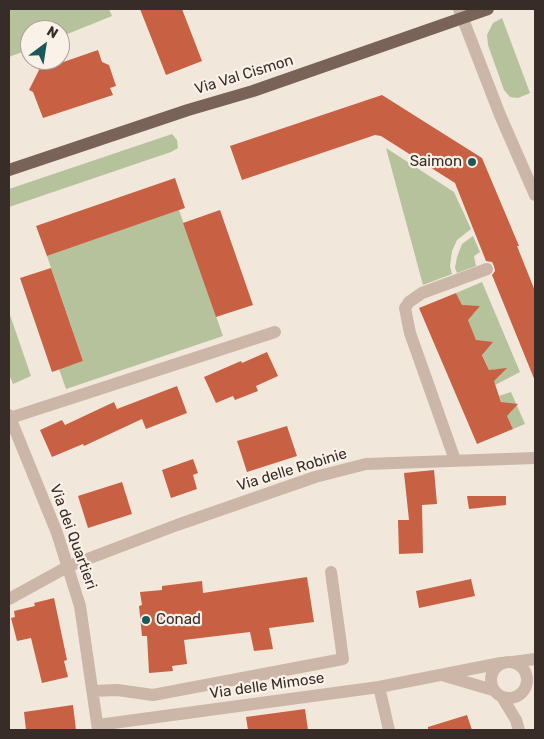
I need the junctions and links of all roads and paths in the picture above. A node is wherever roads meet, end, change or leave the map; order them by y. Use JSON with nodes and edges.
{"nodes":[{"id":1,"x":488,"y":9,"type":"edge"},
{"id":2,"x":461,"y":14,"type":"edge"},
{"id":3,"x":9,"y":170,"type":"edge"},
{"id":4,"x":535,"y":195,"type":"edge"},
{"id":5,"x":487,"y":269,"type":"dead end"},
{"id":6,"x":275,"y":332,"type":"dead end"},
{"id":7,"x":9,"y":417,"type":"edge"},
{"id":8,"x":535,"y":458,"type":"edge"},
{"id":9,"x":455,"y":460,"type":"junction"},
{"id":10,"x":69,"y":566,"type":"junction"},
{"id":11,"x":331,"y":572,"type":"dead end"},
{"id":12,"x":9,"y":599,"type":"edge"},
{"id":13,"x":535,"y":659,"type":"edge"},
{"id":14,"x":507,"y":663,"type":"junction"},
{"id":15,"x":440,"y":675,"type":"junction"},
{"id":16,"x":529,"y":682,"type":"edge"},
{"id":17,"x":379,"y":687,"type":"junction"},
{"id":18,"x":92,"y":691,"type":"junction"},
{"id":19,"x":498,"y":693,"type":"junction"},
{"id":20,"x":518,"y":725,"type":"edge"},
{"id":21,"x":98,"y":728,"type":"edge"},
{"id":22,"x":389,"y":730,"type":"edge"}],
"edges":[{"from":1,"to":2,"type":"main road","name":"Via Val Cismon"},
{"from":2,"to":3,"type":"main road","name":"Via Val Cismon"},
{"from":2,"to":4,"type":"street"},
{"from":5,"to":9,"type":"street"},
{"from":6,"to":7,"type":"street","name":"Via dei Quartieri"},
{"from":7,"to":10,"type":"street","name":"Via dei Quartieri"},
{"from":8,"to":9,"type":"street","name":"Via delle Robinie"},
{"from":9,"to":10,"type":"street","name":"Via delle Robinie"},
{"from":10,"to":12,"type":"street","name":"Via delle Robinie"},
{"from":10,"to":18,"type":"street","name":"Via dei Quartieri"},
{"from":11,"to":18,"type":"street"},
{"from":13,"to":14,"type":"street","name":"Via delle Mimose"},
{"from":14,"to":15,"type":"street","name":"Via delle Mimose"},
{"from":14,"to":16,"type":"street"},
{"from":14,"to":19,"type":"street"},
{"from":15,"to":17,"type":"street","name":"Via delle Mimose"},
{"from":15,"to":19,"type":"street","name":"Via delle Mimose"},
{"from":16,"to":19,"type":"street"},
{"from":16,"to":20,"type":"street"},
{"from":17,"to":21,"type":"street","name":"Via delle Mimose"},
{"from":17,"to":22,"type":"street"},
{"from":18,"to":21,"type":"street","name":"Via dei Quartieri"},
{"from":19,"to":20,"type":"street"}]}
